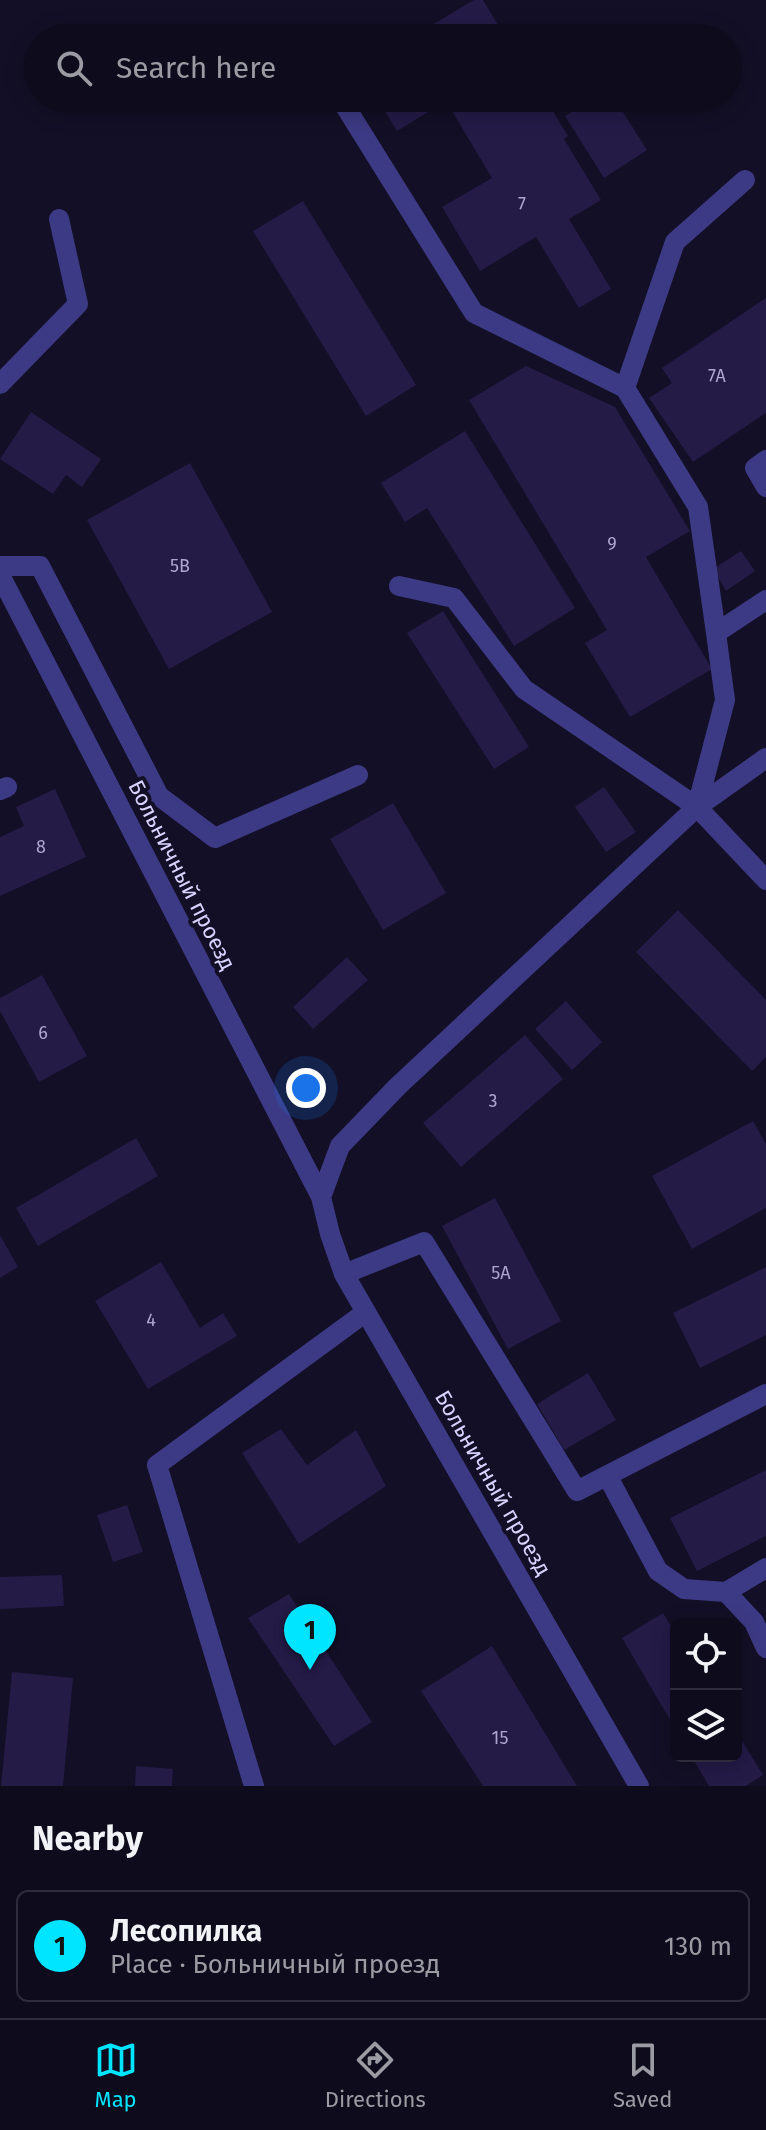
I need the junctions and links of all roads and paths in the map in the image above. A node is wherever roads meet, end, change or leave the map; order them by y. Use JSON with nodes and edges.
{"nodes":[{"id":1,"x":349,"y":112,"type":"edge"},
{"id":2,"x":745,"y":180,"type":"dead end"},
{"id":3,"x":59,"y":219,"type":"dead end"},
{"id":4,"x":0,"y":384,"type":"edge"},
{"id":5,"x":625,"y":388,"type":"junction"},
{"id":6,"x":766,"y":460,"type":"edge"},
{"id":7,"x":766,"y":487,"type":"edge"},
{"id":8,"x":0,"y":566,"type":"edge"},
{"id":9,"x":0,"y":575,"type":"edge"},
{"id":10,"x":399,"y":586,"type":"dead end"},
{"id":11,"x":766,"y":600,"type":"edge"},
{"id":12,"x":716,"y":633,"type":"junction"},
{"id":13,"x":766,"y":758,"type":"edge"},
{"id":14,"x":358,"y":775,"type":"dead end"},
{"id":15,"x":697,"y":807,"type":"junction"},
{"id":16,"x":766,"y":880,"type":"edge"},
{"id":17,"x":321,"y":1197,"type":"junction"},
{"id":18,"x":344,"y":1274,"type":"junction"},
{"id":19,"x":366,"y":1312,"type":"junction"},
{"id":20,"x":766,"y":1394,"type":"edge"},
{"id":21,"x":608,"y":1477,"type":"junction"},
{"id":22,"x":766,"y":1568,"type":"edge"},
{"id":23,"x":726,"y":1592,"type":"junction"},
{"id":24,"x":766,"y":1648,"type":"edge"},
{"id":25,"x":254,"y":1786,"type":"edge"},
{"id":26,"x":639,"y":1786,"type":"edge"}],
"edges":[{"from":1,"to":5,"type":"street"},
{"from":2,"to":5,"type":"street"},
{"from":3,"to":4,"type":"street"},
{"from":5,"to":12,"type":"street"},
{"from":6,"to":7,"type":"street"},
{"from":8,"to":14,"type":"street"},
{"from":9,"to":17,"type":"street","name":"Больничный проезд"},
{"from":10,"to":15,"type":"street"},
{"from":11,"to":12,"type":"street"},
{"from":12,"to":15,"type":"street"},
{"from":13,"to":15,"type":"street"},
{"from":15,"to":16,"type":"street"},
{"from":15,"to":17,"type":"street"},
{"from":17,"to":18,"type":"street","name":"Больничный проезд"},
{"from":18,"to":19,"type":"street","name":"Больничный проезд"},
{"from":18,"to":21,"type":"street"},
{"from":19,"to":25,"type":"street"},
{"from":19,"to":26,"type":"street","name":"Больничный проезд"},
{"from":20,"to":21,"type":"street"},
{"from":21,"to":23,"type":"street"},
{"from":22,"to":23,"type":"street"},
{"from":23,"to":24,"type":"street"}]}
